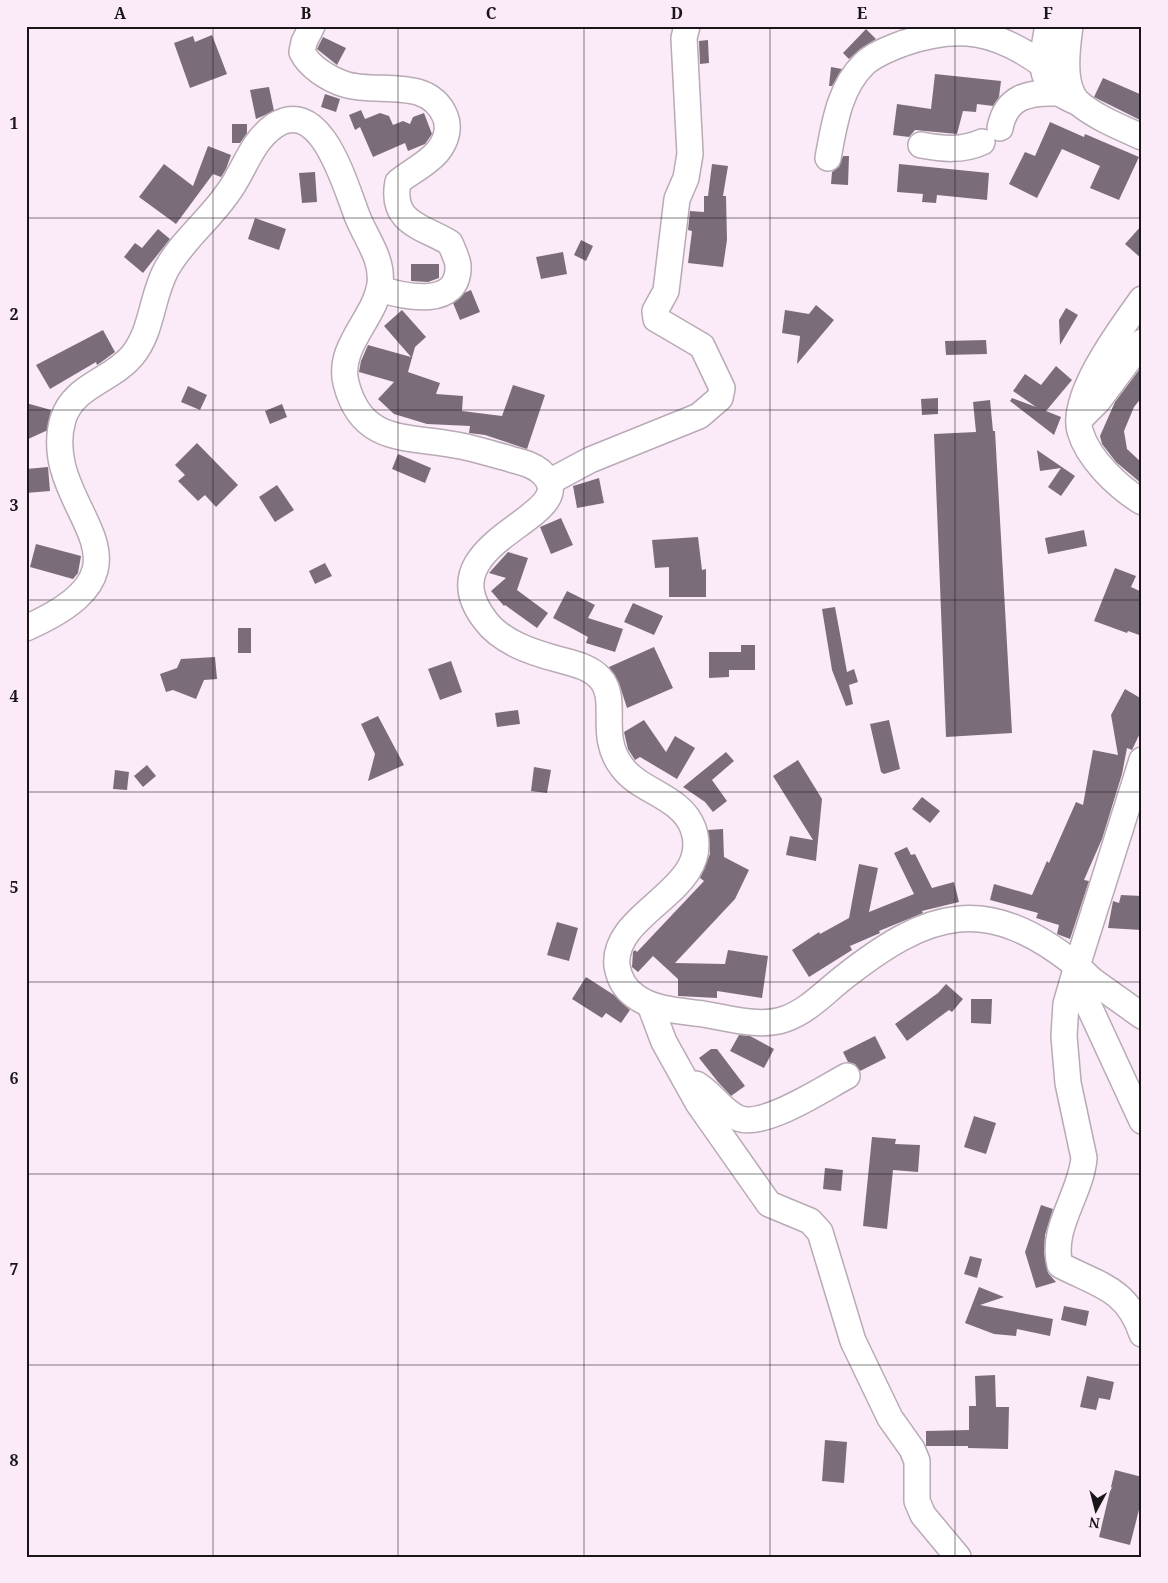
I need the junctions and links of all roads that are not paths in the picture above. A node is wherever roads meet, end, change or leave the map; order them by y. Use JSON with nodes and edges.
{"nodes":[{"id":1,"x":312,"y":26,"type":"edge"},
{"id":2,"x":687,"y":26,"type":"edge"},
{"id":3,"x":1048,"y":26,"type":"edge"},
{"id":4,"x":1070,"y":26,"type":"edge"},
{"id":5,"x":1043,"y":65,"type":"junction"},
{"id":6,"x":1056,"y":93,"type":"junction"},
{"id":7,"x":1079,"y":103,"type":"junction"},
{"id":8,"x":1142,"y":137,"type":"edge"},
{"id":9,"x":921,"y":145,"type":"dead end"},
{"id":10,"x":828,"y":158,"type":"dead end"},
{"id":11,"x":380,"y":288,"type":"junction"},
{"id":12,"x":1142,"y":299,"type":"edge"},
{"id":13,"x":1142,"y":342,"type":"edge"},
{"id":14,"x":1080,"y":419,"type":"junction"},
{"id":15,"x":549,"y":482,"type":"junction"},
{"id":16,"x":1142,"y":502,"type":"edge"},
{"id":17,"x":26,"y":628,"type":"edge"},
{"id":18,"x":1142,"y":760,"type":"edge"},
{"id":19,"x":1080,"y":970,"type":"junction"},
{"id":20,"x":650,"y":1005,"type":"junction"},
{"id":21,"x":1142,"y":1016,"type":"edge"},
{"id":22,"x":847,"y":1076,"type":"dead end"},
{"id":23,"x":684,"y":1077,"type":"junction"},
{"id":24,"x":1142,"y":1121,"type":"edge"},
{"id":25,"x":1142,"y":1334,"type":"edge"},
{"id":26,"x":958,"y":1557,"type":"edge"}],
"edges":[{"from":1,"to":11,"type":"street"},
{"from":2,"to":15,"type":"street"},
{"from":3,"to":5,"type":"street"},
{"from":4,"to":7,"type":"street"},
{"from":5,"to":6,"type":"street"},
{"from":5,"to":10,"type":"street"},
{"from":6,"to":7,"type":"street"},
{"from":6,"to":9,"type":"street"},
{"from":7,"to":8,"type":"street"},
{"from":11,"to":15,"type":"street"},
{"from":11,"to":17,"type":"street"},
{"from":12,"to":14,"type":"street"},
{"from":13,"to":14,"type":"street"},
{"from":14,"to":16,"type":"street"},
{"from":15,"to":20,"type":"street"},
{"from":18,"to":19,"type":"street"},
{"from":19,"to":20,"type":"street"},
{"from":19,"to":21,"type":"street"},
{"from":19,"to":24,"type":"street"},
{"from":19,"to":25,"type":"street"},
{"from":20,"to":23,"type":"street"},
{"from":22,"to":23,"type":"street"},
{"from":23,"to":26,"type":"street"}]}
